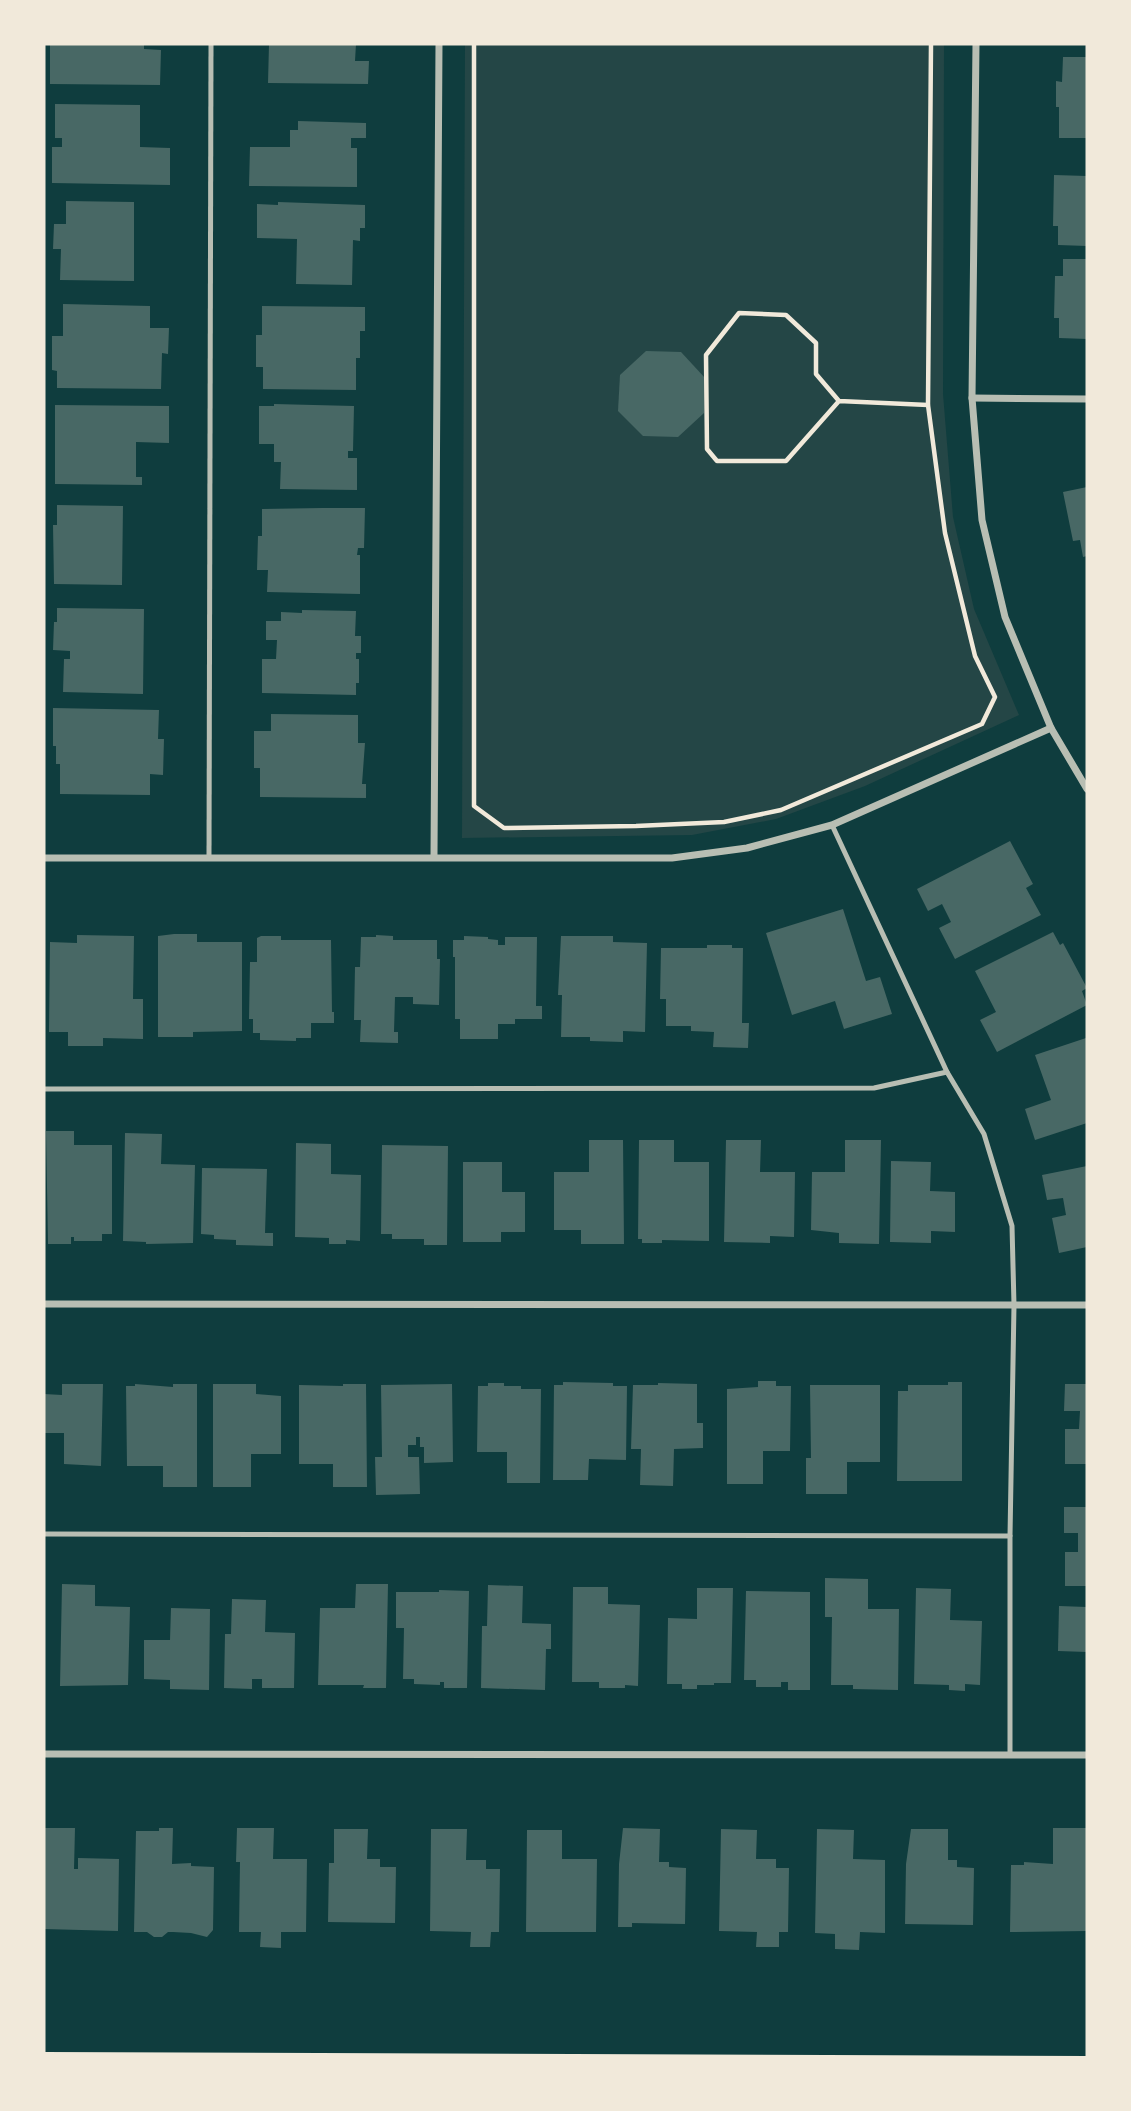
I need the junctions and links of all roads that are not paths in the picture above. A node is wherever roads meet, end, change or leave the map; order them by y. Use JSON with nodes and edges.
{"nodes":[{"id":1,"x":211,"y":44,"type":"edge"},
{"id":2,"x":439,"y":44,"type":"edge"},
{"id":3,"x":976,"y":44,"type":"edge"},
{"id":4,"x":972,"y":398,"type":"junction"},
{"id":5,"x":1087,"y":399,"type":"edge"},
{"id":6,"x":1051,"y":727,"type":"junction"},
{"id":7,"x":1087,"y":789,"type":"edge"},
{"id":8,"x":832,"y":825,"type":"junction"},
{"id":9,"x":434,"y":856,"type":"junction"},
{"id":10,"x":44,"y":858,"type":"edge"},
{"id":11,"x":209,"y":858,"type":"junction"},
{"id":12,"x":947,"y":1072,"type":"junction"},
{"id":13,"x":44,"y":1089,"type":"edge"},
{"id":14,"x":44,"y":1304,"type":"edge"},
{"id":15,"x":1014,"y":1305,"type":"junction"},
{"id":16,"x":1087,"y":1305,"type":"edge"},
{"id":17,"x":44,"y":1534,"type":"edge"},
{"id":18,"x":1010,"y":1536,"type":"junction"},
{"id":19,"x":44,"y":1754,"type":"edge"},
{"id":20,"x":1010,"y":1755,"type":"junction"},
{"id":21,"x":1087,"y":1755,"type":"edge"},
{"id":22,"x":44,"y":2059,"type":"edge"},
{"id":23,"x":1087,"y":2063,"type":"edge"}],
"edges":[{"from":1,"to":11,"type":"lane"},
{"from":2,"to":9,"type":"street"},
{"from":3,"to":4,"type":"street"},
{"from":4,"to":5,"type":"street"},
{"from":4,"to":6,"type":"street"},
{"from":6,"to":7,"type":"street"},
{"from":6,"to":8,"type":"street"},
{"from":8,"to":9,"type":"street"},
{"from":8,"to":12,"type":"lane"},
{"from":9,"to":11,"type":"street"},
{"from":10,"to":11,"type":"street"},
{"from":12,"to":13,"type":"lane"},
{"from":12,"to":15,"type":"lane"},
{"from":14,"to":15,"type":"street"},
{"from":15,"to":16,"type":"street"},
{"from":15,"to":18,"type":"lane"},
{"from":17,"to":18,"type":"lane"},
{"from":18,"to":20,"type":"lane"},
{"from":19,"to":20,"type":"street"},
{"from":20,"to":21,"type":"street"},
{"from":22,"to":23,"type":"main road"}]}
